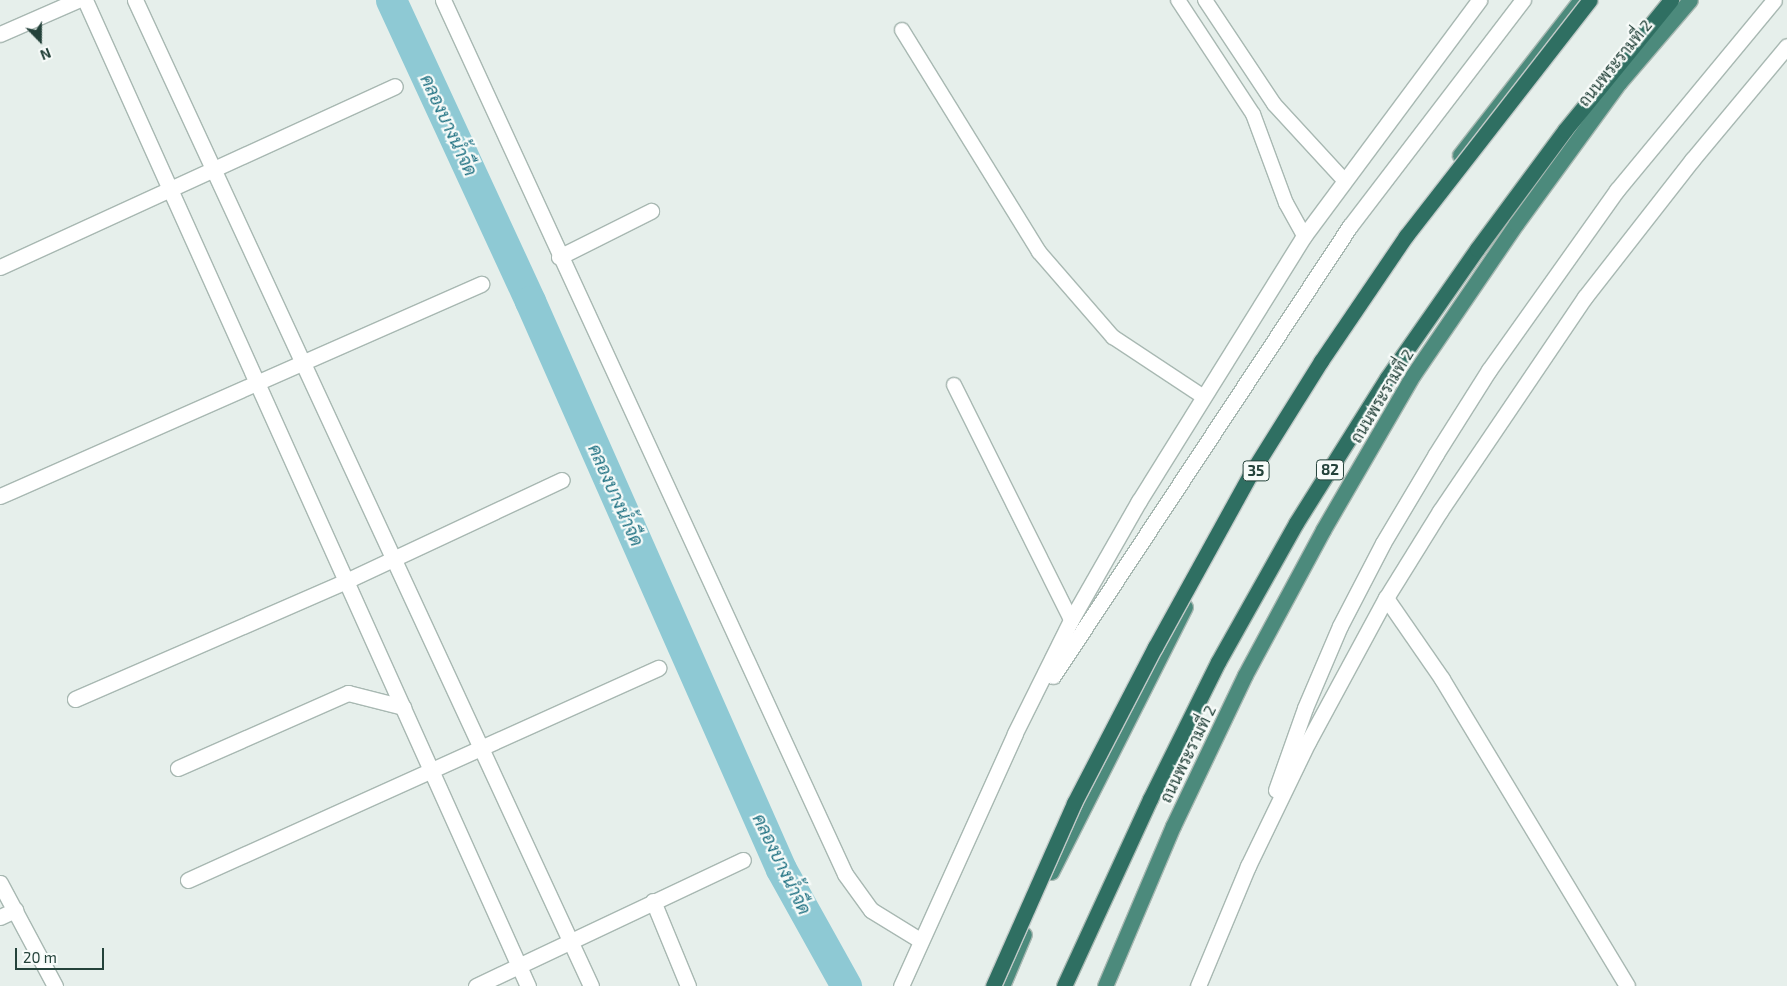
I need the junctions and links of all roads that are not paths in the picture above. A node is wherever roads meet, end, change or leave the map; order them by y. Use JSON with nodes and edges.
{"nodes":[{"id":1,"x":78,"y":0,"type":"edge"},
{"id":2,"x":85,"y":0,"type":"edge"},
{"id":3,"x":135,"y":0,"type":"edge"},
{"id":4,"x":443,"y":0,"type":"edge"},
{"id":5,"x":1178,"y":0,"type":"edge"},
{"id":6,"x":1205,"y":0,"type":"edge"},
{"id":7,"x":1480,"y":0,"type":"edge"},
{"id":8,"x":1523,"y":0,"type":"edge"},
{"id":9,"x":1581,"y":0,"type":"edge"},
{"id":10,"x":1590,"y":0,"type":"edge"},
{"id":11,"x":1671,"y":0,"type":"edge"},
{"id":12,"x":1690,"y":0,"type":"edge"},
{"id":13,"x":1774,"y":0,"type":"edge"},
{"id":14,"x":902,"y":30,"type":"dead end"},
{"id":15,"x":0,"y":34,"type":"edge"},
{"id":16,"x":1787,"y":46,"type":"edge"},
{"id":17,"x":395,"y":86,"type":"dead end"},
{"id":18,"x":213,"y":169,"type":"junction"},
{"id":19,"x":1343,"y":179,"type":"junction"},
{"id":20,"x":170,"y":190,"type":"junction"},
{"id":21,"x":651,"y":212,"type":"dead end"},
{"id":22,"x":1304,"y":236,"type":"junction"},
{"id":23,"x":560,"y":257,"type":"junction"},
{"id":24,"x":0,"y":267,"type":"edge"},
{"id":25,"x":480,"y":284,"type":"dead end"},
{"id":26,"x":302,"y":362,"type":"junction"},
{"id":27,"x":258,"y":383,"type":"junction"},
{"id":28,"x":954,"y":385,"type":"dead end"},
{"id":29,"x":1202,"y":396,"type":"junction"},
{"id":30,"x":562,"y":480,"type":"dead end"},
{"id":31,"x":0,"y":496,"type":"edge"},
{"id":32,"x":393,"y":558,"type":"junction"},
{"id":33,"x":346,"y":581,"type":"junction"},
{"id":34,"x":1386,"y":598,"type":"junction"},
{"id":35,"x":1072,"y":620,"type":"junction"},
{"id":36,"x":658,"y":668,"type":"dead end"},
{"id":37,"x":75,"y":699,"type":"dead end"},
{"id":38,"x":403,"y":707,"type":"junction"},
{"id":39,"x":1015,"y":734,"type":"junction"},
{"id":40,"x":480,"y":748,"type":"junction"},
{"id":41,"x":178,"y":768,"type":"dead end"},
{"id":42,"x":432,"y":771,"type":"junction"},
{"id":43,"x":743,"y":860,"type":"dead end"},
{"id":44,"x":1248,"y":866,"type":"junction"},
{"id":45,"x":188,"y":880,"type":"dead end"},
{"id":46,"x":0,"y":883,"type":"edge"},
{"id":47,"x":653,"y":901,"type":"junction"},
{"id":48,"x":15,"y":910,"type":"junction"},
{"id":49,"x":0,"y":917,"type":"edge"},
{"id":50,"x":920,"y":940,"type":"junction"},
{"id":51,"x":570,"y":942,"type":"junction"},
{"id":52,"x":520,"y":967,"type":"junction"},
{"id":53,"x":902,"y":985,"type":"edge"},
{"id":54,"x":55,"y":986,"type":"edge"},
{"id":55,"x":476,"y":986,"type":"edge"},
{"id":56,"x":528,"y":986,"type":"edge"},
{"id":57,"x":591,"y":986,"type":"edge"},
{"id":58,"x":688,"y":986,"type":"edge"},
{"id":59,"x":993,"y":986,"type":"edge"},
{"id":60,"x":1002,"y":986,"type":"edge"},
{"id":61,"x":1064,"y":986,"type":"edge"},
{"id":62,"x":1105,"y":986,"type":"edge"},
{"id":63,"x":1198,"y":986,"type":"edge"},
{"id":64,"x":1627,"y":986,"type":"edge"}],
"edges":[{"from":1,"to":15,"type":"street"},
{"from":2,"to":20,"type":"street"},
{"from":3,"to":18,"type":"street"},
{"from":4,"to":23,"type":"street"},
{"from":5,"to":22,"type":"lane"},
{"from":6,"to":19,"type":"lane"},
{"from":7,"to":19,"type":"street"},
{"from":8,"to":39,"type":"street"},
{"from":9,"to":60,"type":"highway","number":"35"},
{"from":10,"to":59,"type":"highway","bridge":true},
{"from":11,"to":61,"type":"highway","number":"82"},
{"from":12,"to":62,"type":"highway","name":"ถนนพระรามที่ 2"},
{"from":13,"to":44,"type":"street"},
{"from":14,"to":29,"type":"lane"},
{"from":16,"to":34,"type":"street"},
{"from":17,"to":18,"type":"street"},
{"from":18,"to":20,"type":"street"},
{"from":18,"to":26,"type":"street"},
{"from":19,"to":22,"type":"street"},
{"from":20,"to":24,"type":"street"},
{"from":20,"to":27,"type":"street"},
{"from":21,"to":23,"type":"street"},
{"from":22,"to":29,"type":"street"},
{"from":23,"to":50,"type":"street"},
{"from":25,"to":26,"type":"street"},
{"from":26,"to":27,"type":"street"},
{"from":26,"to":32,"type":"street"},
{"from":27,"to":31,"type":"street"},
{"from":27,"to":33,"type":"street"},
{"from":28,"to":35,"type":"lane"},
{"from":29,"to":35,"type":"street"},
{"from":30,"to":32,"type":"street"},
{"from":32,"to":33,"type":"street"},
{"from":32,"to":40,"type":"street"},
{"from":33,"to":37,"type":"street"},
{"from":33,"to":38,"type":"street"},
{"from":34,"to":44,"type":"street"},
{"from":34,"to":64,"type":"street"},
{"from":35,"to":39,"type":"street"},
{"from":36,"to":40,"type":"street"},
{"from":38,"to":41,"type":"street"},
{"from":38,"to":42,"type":"street"},
{"from":39,"to":50,"type":"street"},
{"from":40,"to":42,"type":"street"},
{"from":40,"to":51,"type":"street"},
{"from":42,"to":45,"type":"street"},
{"from":42,"to":52,"type":"street"},
{"from":43,"to":47,"type":"street"},
{"from":44,"to":63,"type":"street"},
{"from":46,"to":48,"type":"street"},
{"from":47,"to":51,"type":"street"},
{"from":47,"to":58,"type":"street"},
{"from":48,"to":49,"type":"street"},
{"from":48,"to":54,"type":"street"},
{"from":50,"to":53,"type":"street"},
{"from":51,"to":52,"type":"street"},
{"from":51,"to":57,"type":"street"},
{"from":52,"to":55,"type":"street"},
{"from":52,"to":56,"type":"street"}]}
